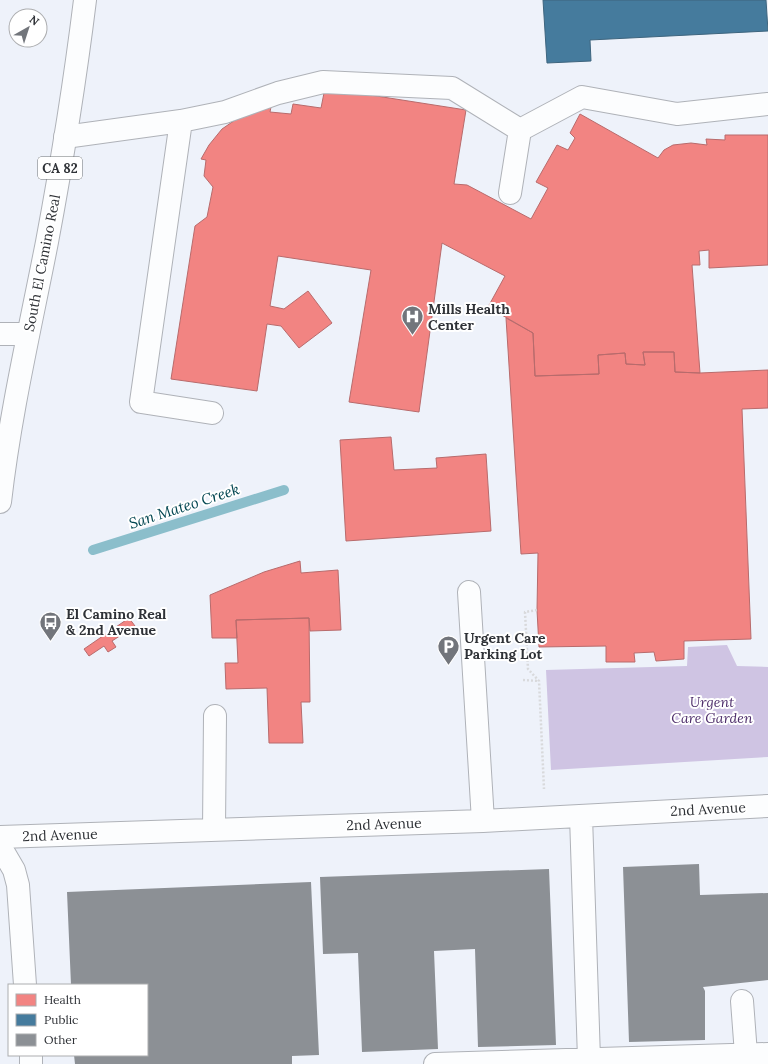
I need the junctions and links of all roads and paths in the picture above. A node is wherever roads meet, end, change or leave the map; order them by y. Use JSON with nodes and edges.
{"nodes":[{"id":1,"x":85,"y":0,"type":"edge"},
{"id":2,"x":768,"y":104,"type":"edge"},
{"id":3,"x":181,"y":121,"type":"junction"},
{"id":4,"x":520,"y":130,"type":"junction"},
{"id":5,"x":65,"y":137,"type":"junction"},
{"id":6,"x":510,"y":193,"type":"dead end"},
{"id":7,"x":0,"y":334,"type":"edge"},
{"id":8,"x":28,"y":334,"type":"junction"},
{"id":9,"x":212,"y":413,"type":"dead end"},
{"id":10,"x":0,"y":502,"type":"edge"},
{"id":11,"x":469,"y":592,"type":"dead end"},
{"id":12,"x":537,"y":610,"type":"dead end"},
{"id":13,"x":526,"y":624,"type":"junction"},
{"id":14,"x":520,"y":625,"type":"dead end"},
{"id":15,"x":523,"y":680,"type":"dead end"},
{"id":16,"x":539,"y":681,"type":"junction"},
{"id":17,"x":215,"y":716,"type":"dead end"},
{"id":18,"x":543,"y":772,"type":"dead end"},
{"id":19,"x":768,"y":806,"type":"edge"},
{"id":20,"x":581,"y":816,"type":"junction"},
{"id":21,"x":483,"y":821,"type":"junction"},
{"id":22,"x":214,"y":830,"type":"junction"},
{"id":23,"x":0,"y":837,"type":"edge"},
{"id":24,"x":0,"y":846,"type":"edge"},
{"id":25,"x":25,"y":984,"type":"edge"},
{"id":26,"x":742,"y":1002,"type":"dead end"},
{"id":27,"x":746,"y":1054,"type":"junction"},
{"id":28,"x":768,"y":1054,"type":"edge"},
{"id":29,"x":589,"y":1059,"type":"junction"},
{"id":30,"x":435,"y":1064,"type":"edge"}],
"edges":[{"from":1,"to":5,"type":"street","name":"South El Camino Real","number":"CA 82"},
{"from":2,"to":4,"type":"street"},
{"from":3,"to":4,"type":"street"},
{"from":3,"to":5,"type":"street"},
{"from":3,"to":9,"type":"street"},
{"from":4,"to":6,"type":"street"},
{"from":5,"to":8,"type":"street","name":"South El Camino Real","number":"CA 82"},
{"from":7,"to":8,"type":"street"},
{"from":8,"to":10,"type":"street","name":"South El Camino Real","number":"CA 82"},
{"from":11,"to":21,"type":"street"},
{"from":12,"to":13,"type":"path"},
{"from":13,"to":14,"type":"path"},
{"from":13,"to":16,"type":"path"},
{"from":15,"to":16,"type":"path"},
{"from":16,"to":18,"type":"path"},
{"from":17,"to":22,"type":"street"},
{"from":19,"to":20,"type":"street","name":"2nd Avenue"},
{"from":20,"to":21,"type":"street","name":"2nd Avenue"},
{"from":20,"to":29,"type":"street"},
{"from":21,"to":22,"type":"street","name":"2nd Avenue"},
{"from":22,"to":23,"type":"street","name":"2nd Avenue"},
{"from":24,"to":25,"type":"street"},
{"from":26,"to":27,"type":"street"},
{"from":27,"to":28,"type":"street"},
{"from":27,"to":29,"type":"street"},
{"from":29,"to":30,"type":"street"}]}
